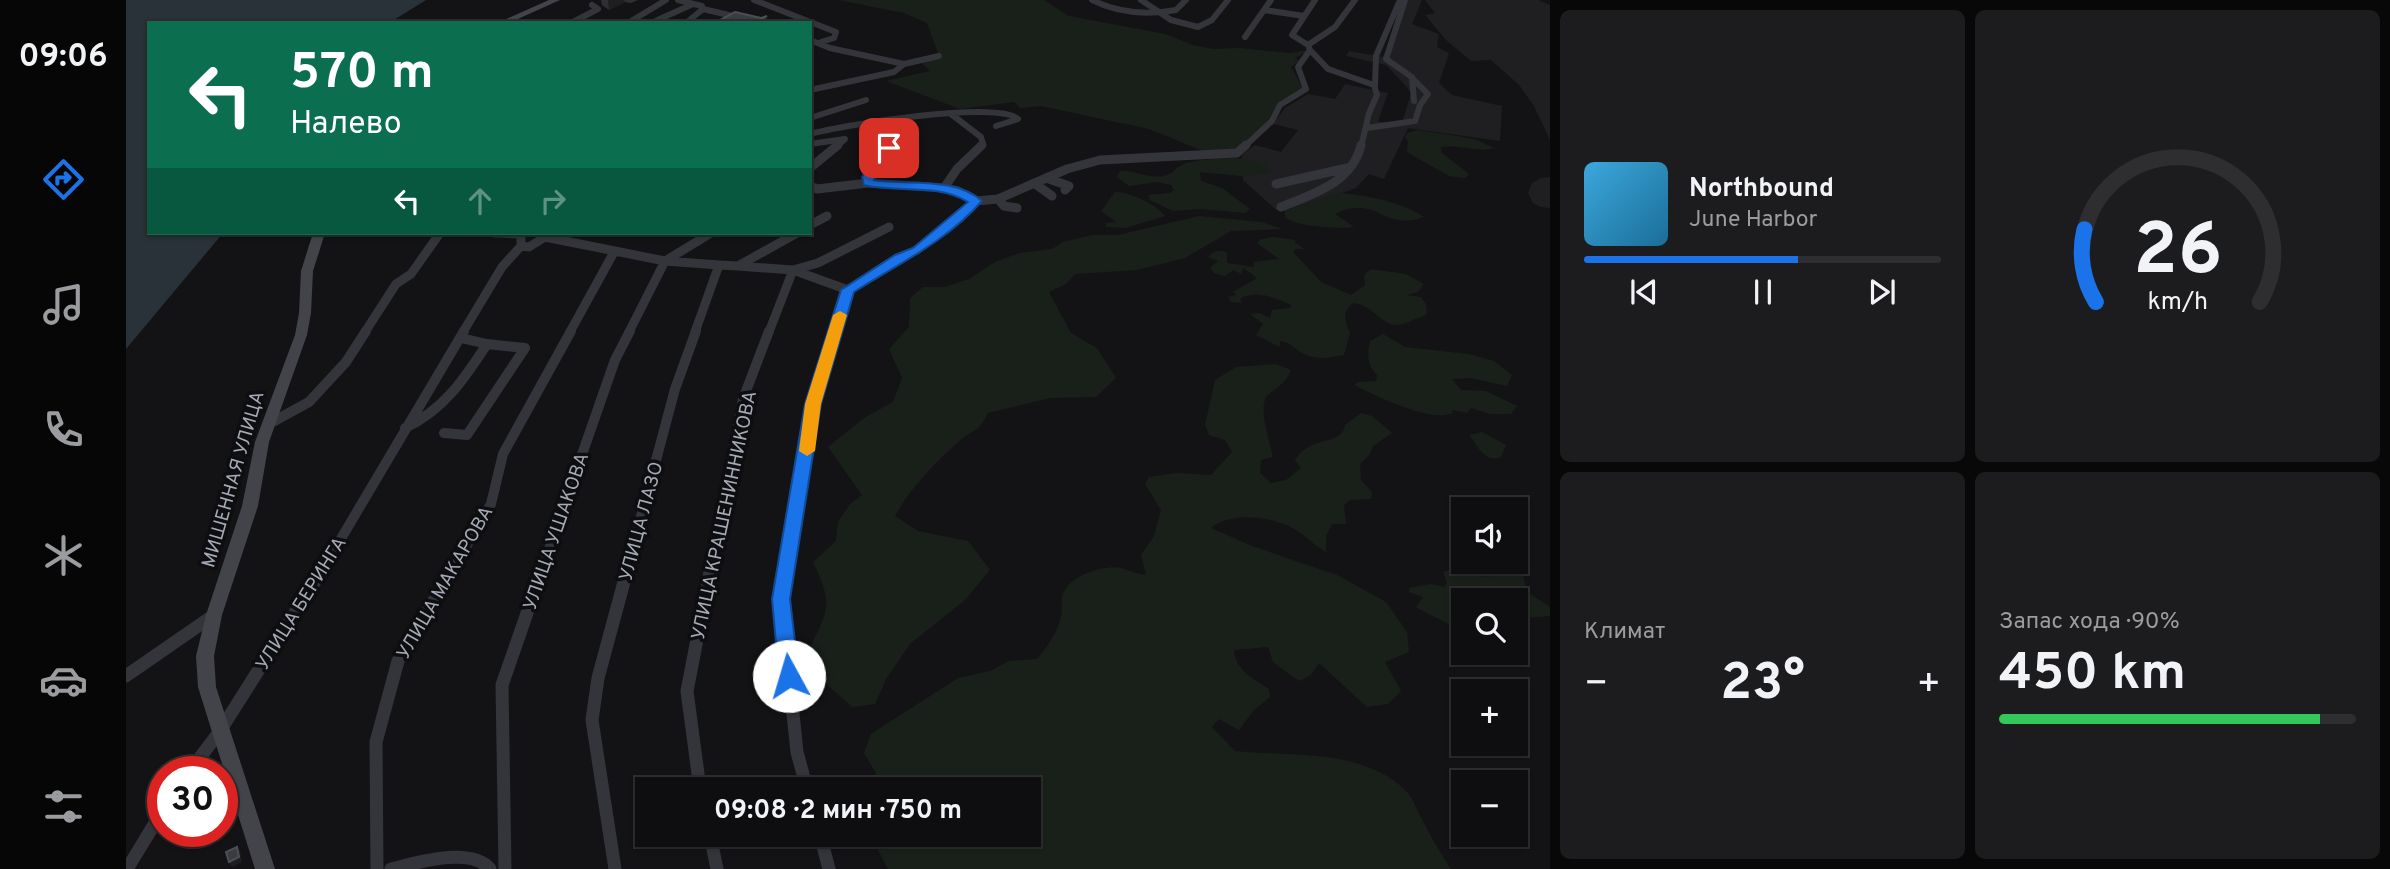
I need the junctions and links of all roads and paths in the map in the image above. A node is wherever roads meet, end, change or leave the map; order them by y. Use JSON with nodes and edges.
{"nodes":[{"id":1,"x":556,"y":0,"type":"edge"},
{"id":2,"x":666,"y":0,"type":"edge"},
{"id":3,"x":678,"y":0,"type":"edge"},
{"id":4,"x":754,"y":0,"type":"edge"},
{"id":5,"x":1091,"y":0,"type":"edge"},
{"id":6,"x":1186,"y":0,"type":"edge"},
{"id":7,"x":1228,"y":0,"type":"edge"},
{"id":8,"x":1271,"y":0,"type":"edge"},
{"id":9,"x":1315,"y":0,"type":"edge"},
{"id":10,"x":1355,"y":0,"type":"edge"},
{"id":11,"x":1402,"y":0,"type":"edge"},
{"id":12,"x":713,"y":1,"type":"edge"},
{"id":13,"x":1144,"y":1,"type":"edge"},
{"id":14,"x":693,"y":4,"type":"junction"},
{"id":15,"x":592,"y":5,"type":"dead end"},
{"id":16,"x":703,"y":7,"type":"junction"},
{"id":17,"x":1264,"y":10,"type":"junction"},
{"id":18,"x":1158,"y":12,"type":"junction"},
{"id":19,"x":721,"y":15,"type":"junction"},
{"id":20,"x":1304,"y":16,"type":"junction"},
{"id":21,"x":506,"y":21,"type":"edge"},
{"id":22,"x":575,"y":21,"type":"edge"},
{"id":23,"x":631,"y":21,"type":"edge"},
{"id":24,"x":655,"y":21,"type":"edge"},
{"id":25,"x":689,"y":21,"type":"edge"},
{"id":26,"x":717,"y":21,"type":"edge"},
{"id":27,"x":752,"y":21,"type":"edge"},
{"id":28,"x":810,"y":21,"type":"edge"},
{"id":29,"x":812,"y":22,"type":"edge"},
{"id":30,"x":1245,"y":37,"type":"dead end"},
{"id":31,"x":812,"y":41,"type":"edge"},
{"id":32,"x":825,"y":41,"type":"junction"},
{"id":33,"x":1309,"y":48,"type":"junction"},
{"id":34,"x":890,"y":54,"type":"dead end"},
{"id":35,"x":939,"y":56,"type":"dead end"},
{"id":36,"x":904,"y":64,"type":"junction"},
{"id":37,"x":1412,"y":75,"type":"dead end"},
{"id":38,"x":1375,"y":86,"type":"junction"},
{"id":39,"x":812,"y":90,"type":"edge"},
{"id":40,"x":866,"y":100,"type":"dead end"},
{"id":41,"x":1414,"y":101,"type":"dead end"},
{"id":42,"x":951,"y":114,"type":"junction"},
{"id":43,"x":812,"y":117,"type":"edge"},
{"id":44,"x":996,"y":126,"type":"dead end"},
{"id":45,"x":1367,"y":128,"type":"junction"},
{"id":46,"x":812,"y":134,"type":"edge"},
{"id":47,"x":812,"y":144,"type":"edge"},
{"id":48,"x":889,"y":148,"type":"dead end"},
{"id":49,"x":812,"y":166,"type":"edge"},
{"id":50,"x":1347,"y":168,"type":"junction"},
{"id":51,"x":1046,"y":178,"type":"junction"},
{"id":52,"x":868,"y":183,"type":"junction"},
{"id":53,"x":1034,"y":183,"type":"junction"},
{"id":54,"x":1276,"y":184,"type":"dead end"},
{"id":55,"x":812,"y":187,"type":"edge"},
{"id":56,"x":944,"y":188,"type":"junction"},
{"id":57,"x":1065,"y":190,"type":"dead end"},
{"id":58,"x":1052,"y":196,"type":"dead end"},
{"id":59,"x":998,"y":199,"type":"junction"},
{"id":60,"x":976,"y":201,"type":"junction"},
{"id":61,"x":1281,"y":207,"type":"dead end"},
{"id":62,"x":1017,"y":208,"type":"dead end"},
{"id":63,"x":827,"y":216,"type":"dead end"},
{"id":64,"x":812,"y":224,"type":"edge"},
{"id":65,"x":889,"y":227,"type":"dead end"},
{"id":66,"x":318,"y":235,"type":"edge"},
{"id":67,"x":439,"y":235,"type":"edge"},
{"id":68,"x":708,"y":235,"type":"edge"},
{"id":69,"x":793,"y":235,"type":"edge"},
{"id":70,"x":521,"y":238,"type":"edge"},
{"id":71,"x":614,"y":252,"type":"junction"},
{"id":72,"x":666,"y":261,"type":"junction"},
{"id":73,"x":719,"y":265,"type":"junction"},
{"id":74,"x":738,"y":266,"type":"junction"},
{"id":75,"x":793,"y":270,"type":"junction"},
{"id":76,"x":848,"y":290,"type":"junction"},
{"id":77,"x":461,"y":338,"type":"junction"},
{"id":78,"x":487,"y":344,"type":"junction"},
{"id":79,"x":267,"y":425,"type":"junction"},
{"id":80,"x":404,"y":429,"type":"junction"},
{"id":81,"x":444,"y":433,"type":"dead end"},
{"id":82,"x":214,"y":615,"type":"junction"},
{"id":83,"x":126,"y":676,"type":"edge"},
{"id":84,"x":220,"y":731,"type":"junction"},
{"id":85,"x":201,"y":756,"type":"edge"},
{"id":86,"x":698,"y":777,"type":"edge"},
{"id":87,"x":804,"y":777,"type":"edge"},
{"id":88,"x":147,"y":836,"type":"edge"},
{"id":89,"x":712,"y":847,"type":"edge"},
{"id":90,"x":823,"y":847,"type":"edge"},
{"id":91,"x":127,"y":869,"type":"edge"},
{"id":92,"x":265,"y":869,"type":"edge"},
{"id":93,"x":377,"y":869,"type":"edge"},
{"id":94,"x":391,"y":869,"type":"edge"},
{"id":95,"x":490,"y":869,"type":"edge"},
{"id":96,"x":505,"y":869,"type":"edge"},
{"id":97,"x":615,"y":869,"type":"edge"},
{"id":98,"x":717,"y":869,"type":"edge"},
{"id":99,"x":829,"y":869,"type":"edge"}],
"edges":[{"from":1,"to":21,"type":"main road"},
{"from":2,"to":23,"type":"street"},
{"from":3,"to":14,"type":"street"},
{"from":4,"to":28,"type":"street"},
{"from":5,"to":18,"type":"street"},
{"from":6,"to":18,"type":"street"},
{"from":7,"to":18,"type":"street"},
{"from":8,"to":17,"type":"street"},
{"from":9,"to":20,"type":"street"},
{"from":10,"to":33,"type":"street"},
{"from":11,"to":38,"type":"street"},
{"from":11,"to":45,"type":"street"},
{"from":12,"to":16,"type":"street"},
{"from":13,"to":18,"type":"street"},
{"from":14,"to":16,"type":"street"},
{"from":14,"to":24,"type":"street"},
{"from":15,"to":22,"type":"street"},
{"from":16,"to":19,"type":"street"},
{"from":16,"to":25,"type":"street"},
{"from":17,"to":20,"type":"street"},
{"from":17,"to":30,"type":"street"},
{"from":19,"to":26,"type":"street"},
{"from":19,"to":27,"type":"street"},
{"from":20,"to":33,"type":"street"},
{"from":29,"to":32,"type":"street"},
{"from":31,"to":32,"type":"street"},
{"from":32,"to":34,"type":"street"},
{"from":32,"to":36,"type":"street"},
{"from":33,"to":38,"type":"street"},
{"from":33,"to":51,"type":"street"},
{"from":35,"to":36,"type":"street"},
{"from":36,"to":39,"type":"street"},
{"from":37,"to":41,"type":"street"},
{"from":38,"to":45,"type":"street"},
{"from":40,"to":43,"type":"street"},
{"from":42,"to":44,"type":"street"},
{"from":42,"to":46,"type":"street"},
{"from":42,"to":56,"type":"street"},
{"from":45,"to":50,"type":"street"},
{"from":47,"to":49,"type":"street"},
{"from":48,"to":52,"type":"street"},
{"from":50,"to":54,"type":"street"},
{"from":50,"to":61,"type":"street"},
{"from":51,"to":53,"type":"street"},
{"from":51,"to":57,"type":"street"},
{"from":52,"to":55,"type":"street"},
{"from":52,"to":56,"type":"street"},
{"from":53,"to":58,"type":"street"},
{"from":53,"to":59,"type":"street"},
{"from":56,"to":60,"type":"street"},
{"from":59,"to":60,"type":"street"},
{"from":59,"to":62,"type":"street"},
{"from":60,"to":76,"type":"street"},
{"from":63,"to":64,"type":"street"},
{"from":65,"to":75,"type":"street"},
{"from":66,"to":79,"type":"main road","name":"МИШЕННАЯ УЛИЦА"},
{"from":67,"to":79,"type":"street"},
{"from":68,"to":72,"type":"street"},
{"from":69,"to":74,"type":"street"},
{"from":70,"to":71,"type":"street"},
{"from":70,"to":77,"type":"street","name":"УЛИЦА БЕРИНГА"},
{"from":71,"to":72,"type":"street"},
{"from":71,"to":93,"type":"street","name":"УЛИЦА МАКАРОВА"},
{"from":72,"to":73,"type":"street"},
{"from":72,"to":96,"type":"street","name":"УЛИЦА УШАКОВА"},
{"from":73,"to":74,"type":"street"},
{"from":73,"to":97,"type":"street","name":"УЛИЦА ЛАЗО"},
{"from":74,"to":75,"type":"street"},
{"from":75,"to":76,"type":"street"},
{"from":75,"to":86,"type":"street","name":"УЛИЦА КРАШЕНИННИКОВА"},
{"from":76,"to":87,"type":"street"},
{"from":77,"to":78,"type":"street"},
{"from":77,"to":80,"type":"street","name":"УЛИЦА БЕРИНГА"},
{"from":78,"to":80,"type":"street"},
{"from":78,"to":81,"type":"street"},
{"from":79,"to":82,"type":"main road","name":"МИШЕННАЯ УЛИЦА"},
{"from":80,"to":84,"type":"street","name":"УЛИЦА БЕРИНГА"},
{"from":82,"to":83,"type":"street"},
{"from":82,"to":84,"type":"main road","name":"МИШЕННАЯ УЛИЦА"},
{"from":84,"to":85,"type":"street","name":"УЛИЦА БЕРИНГА"},
{"from":84,"to":92,"type":"main road","name":"МИШЕННАЯ УЛИЦА"},
{"from":88,"to":91,"type":"street"},
{"from":89,"to":98,"type":"street"},
{"from":90,"to":99,"type":"street"},
{"from":94,"to":95,"type":"street"}]}
